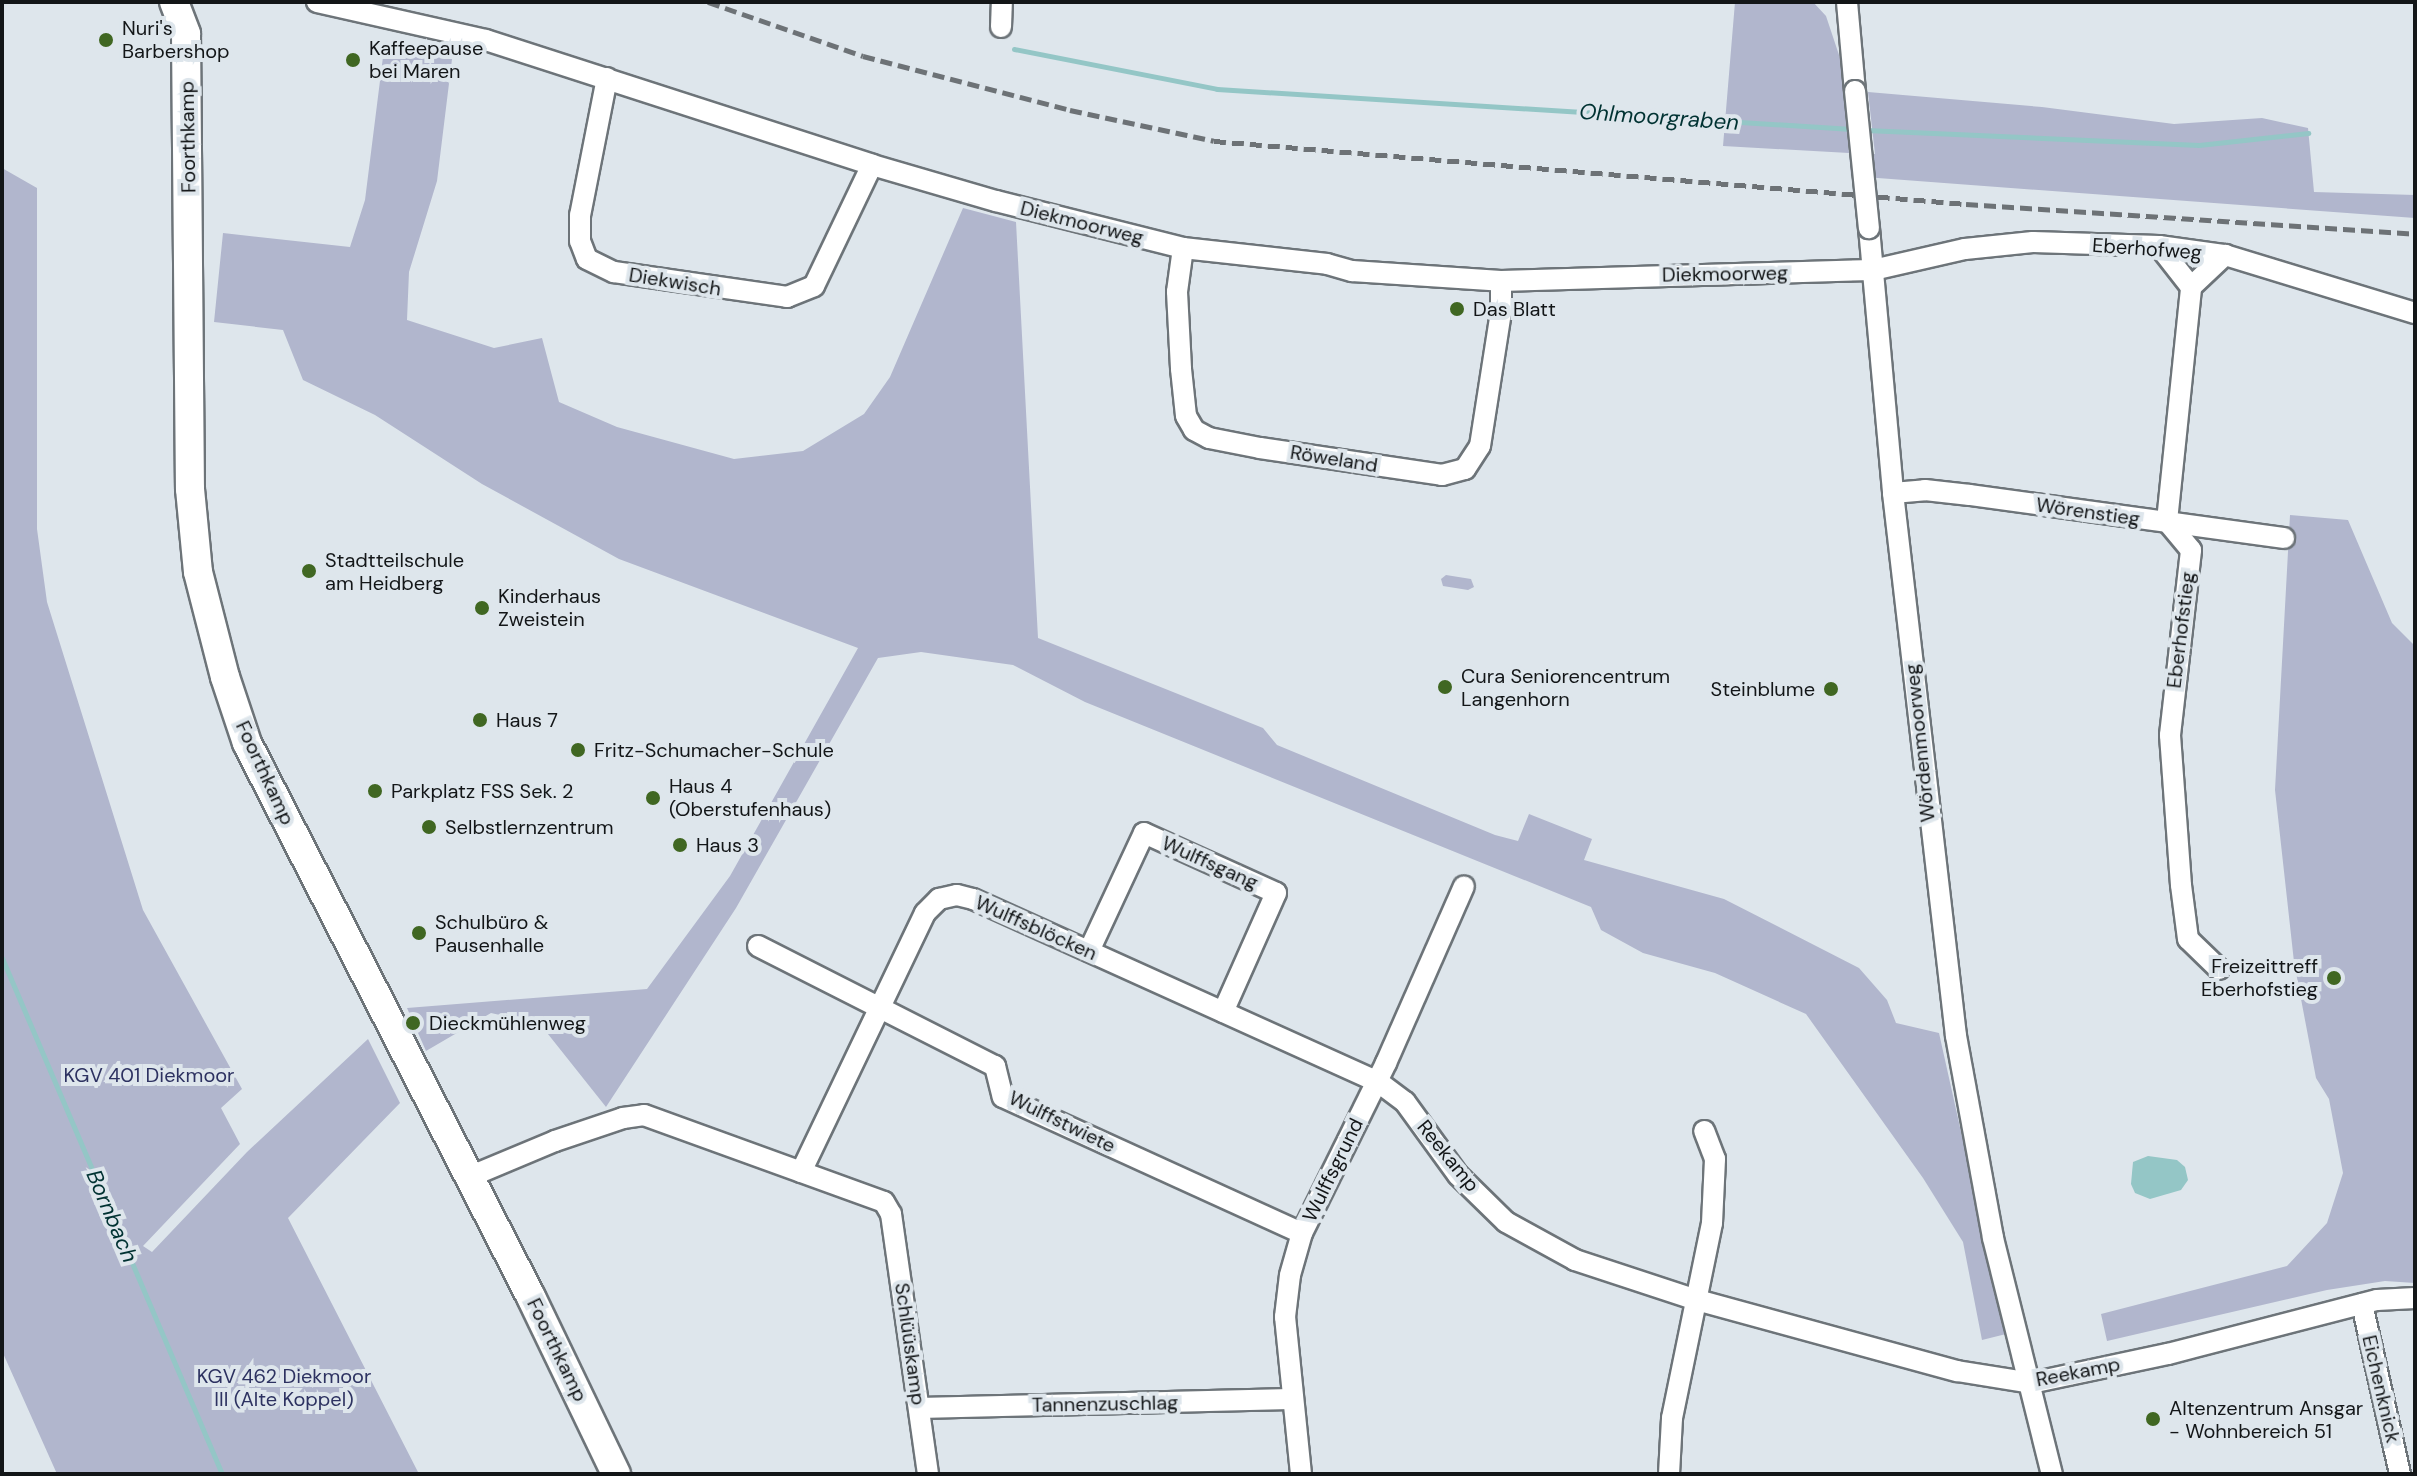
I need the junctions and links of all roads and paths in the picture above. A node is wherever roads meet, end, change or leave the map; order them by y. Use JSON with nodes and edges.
{"nodes":[{"id":1,"x":317,"y":2,"type":"edge"},
{"id":2,"x":1002,"y":2,"type":"edge"},
{"id":3,"x":1847,"y":2,"type":"edge"},
{"id":4,"x":183,"y":5,"type":"edge"},
{"id":5,"x":1001,"y":27,"type":"dead end"},
{"id":6,"x":607,"y":78,"type":"junction"},
{"id":7,"x":872,"y":165,"type":"junction"},
{"id":8,"x":2159,"y":246,"type":"junction"},
{"id":9,"x":1183,"y":248,"type":"junction"},
{"id":10,"x":2225,"y":255,"type":"junction"},
{"id":11,"x":1873,"y":270,"type":"junction"},
{"id":12,"x":1501,"y":281,"type":"junction"},
{"id":13,"x":2191,"y":287,"type":"junction"},
{"id":14,"x":2415,"y":313,"type":"edge"},
{"id":15,"x":1893,"y":493,"type":"junction"},
{"id":16,"x":2167,"y":521,"type":"junction"},
{"id":17,"x":2284,"y":538,"type":"dead end"},
{"id":18,"x":1464,"y":886,"type":"dead end"},
{"id":19,"x":758,"y":946,"type":"dead end"},
{"id":20,"x":1089,"y":951,"type":"junction"},
{"id":21,"x":2219,"y":969,"type":"dead end"},
{"id":22,"x":878,"y":1009,"type":"junction"},
{"id":23,"x":1223,"y":1012,"type":"junction"},
{"id":24,"x":1377,"y":1081,"type":"junction"},
{"id":25,"x":1704,"y":1131,"type":"dead end"},
{"id":26,"x":801,"y":1172,"type":"junction"},
{"id":27,"x":469,"y":1177,"type":"junction"},
{"id":28,"x":1302,"y":1233,"type":"junction"},
{"id":29,"x":2415,"y":1298,"type":"edge"},
{"id":30,"x":1697,"y":1300,"type":"junction"},
{"id":31,"x":2362,"y":1304,"type":"junction"},
{"id":32,"x":2031,"y":1383,"type":"junction"},
{"id":33,"x":1291,"y":1399,"type":"junction"},
{"id":34,"x":919,"y":1408,"type":"junction"},
{"id":35,"x":616,"y":1474,"type":"edge"},
{"id":36,"x":928,"y":1474,"type":"edge"},
{"id":37,"x":1301,"y":1474,"type":"edge"},
{"id":38,"x":1669,"y":1474,"type":"edge"},
{"id":39,"x":2052,"y":1474,"type":"edge"},
{"id":40,"x":2400,"y":1474,"type":"edge"}],
"edges":[{"from":1,"to":6,"type":"street","name":"Diekmoorweg"},
{"from":2,"to":5,"type":"street"},
{"from":3,"to":11,"type":"street","name":"Wördenmoorweg","bridge":true},
{"from":4,"to":27,"type":"street","name":"Foorthkamp"},
{"from":6,"to":7,"type":"street","name":"Diekmoorweg"},
{"from":6,"to":7,"type":"street","name":"Diekwisch"},
{"from":7,"to":9,"type":"street","name":"Diekmoorweg"},
{"from":8,"to":10,"type":"street","name":"Eberhofweg"},
{"from":8,"to":11,"type":"street","name":"Eberhofweg"},
{"from":8,"to":13,"type":"street"},
{"from":9,"to":12,"type":"street","name":"Diekmoorweg"},
{"from":9,"to":12,"type":"street","name":"Röweland"},
{"from":10,"to":13,"type":"street"},
{"from":10,"to":14,"type":"street","name":"Eberhofweg"},
{"from":11,"to":12,"type":"street","name":"Diekmoorweg"},
{"from":11,"to":15,"type":"street","name":"Wördenmoorweg"},
{"from":13,"to":16,"type":"street"},
{"from":15,"to":16,"type":"street","name":"Wörenstieg"},
{"from":15,"to":32,"type":"street","name":"Wördenmoorweg"},
{"from":16,"to":17,"type":"street","name":"Wörenstieg"},
{"from":16,"to":21,"type":"street","name":"Eberhofstieg"},
{"from":18,"to":24,"type":"street","name":"Wulffsgrund"},
{"from":19,"to":22,"type":"street","name":"Wulffstwiete"},
{"from":20,"to":22,"type":"street","name":"Wulffsblöcken"},
{"from":20,"to":23,"type":"street","name":"Wulffsblöcken"},
{"from":20,"to":23,"type":"street","name":"Wulffsgang"},
{"from":22,"to":26,"type":"street","name":"Wulffsblöcken"},
{"from":22,"to":28,"type":"street","name":"Wulffstwiete"},
{"from":23,"to":24,"type":"street","name":"Wulffsblöcken"},
{"from":24,"to":28,"type":"street","name":"Wulffsgrund"},
{"from":24,"to":30,"type":"street","name":"Reekamp"},
{"from":25,"to":30,"type":"street"},
{"from":26,"to":27,"type":"street"},
{"from":26,"to":34,"type":"street","name":"Schlüüskamp"},
{"from":27,"to":35,"type":"street","name":"Foorthkamp"},
{"from":28,"to":33,"type":"street","name":"Wulffsgrund"},
{"from":29,"to":31,"type":"street","name":"Reekamp"},
{"from":30,"to":32,"type":"street","name":"Reekamp"},
{"from":30,"to":38,"type":"street"},
{"from":31,"to":32,"type":"street","name":"Reekamp"},
{"from":31,"to":40,"type":"street","name":"Eichenknick"},
{"from":32,"to":39,"type":"street","name":"Wördenmoorweg"},
{"from":33,"to":34,"type":"street","name":"Tannenzuschlag"},
{"from":33,"to":37,"type":"street","name":"Wulffsgrund"},
{"from":34,"to":36,"type":"street","name":"Schlüüskamp"}]}
